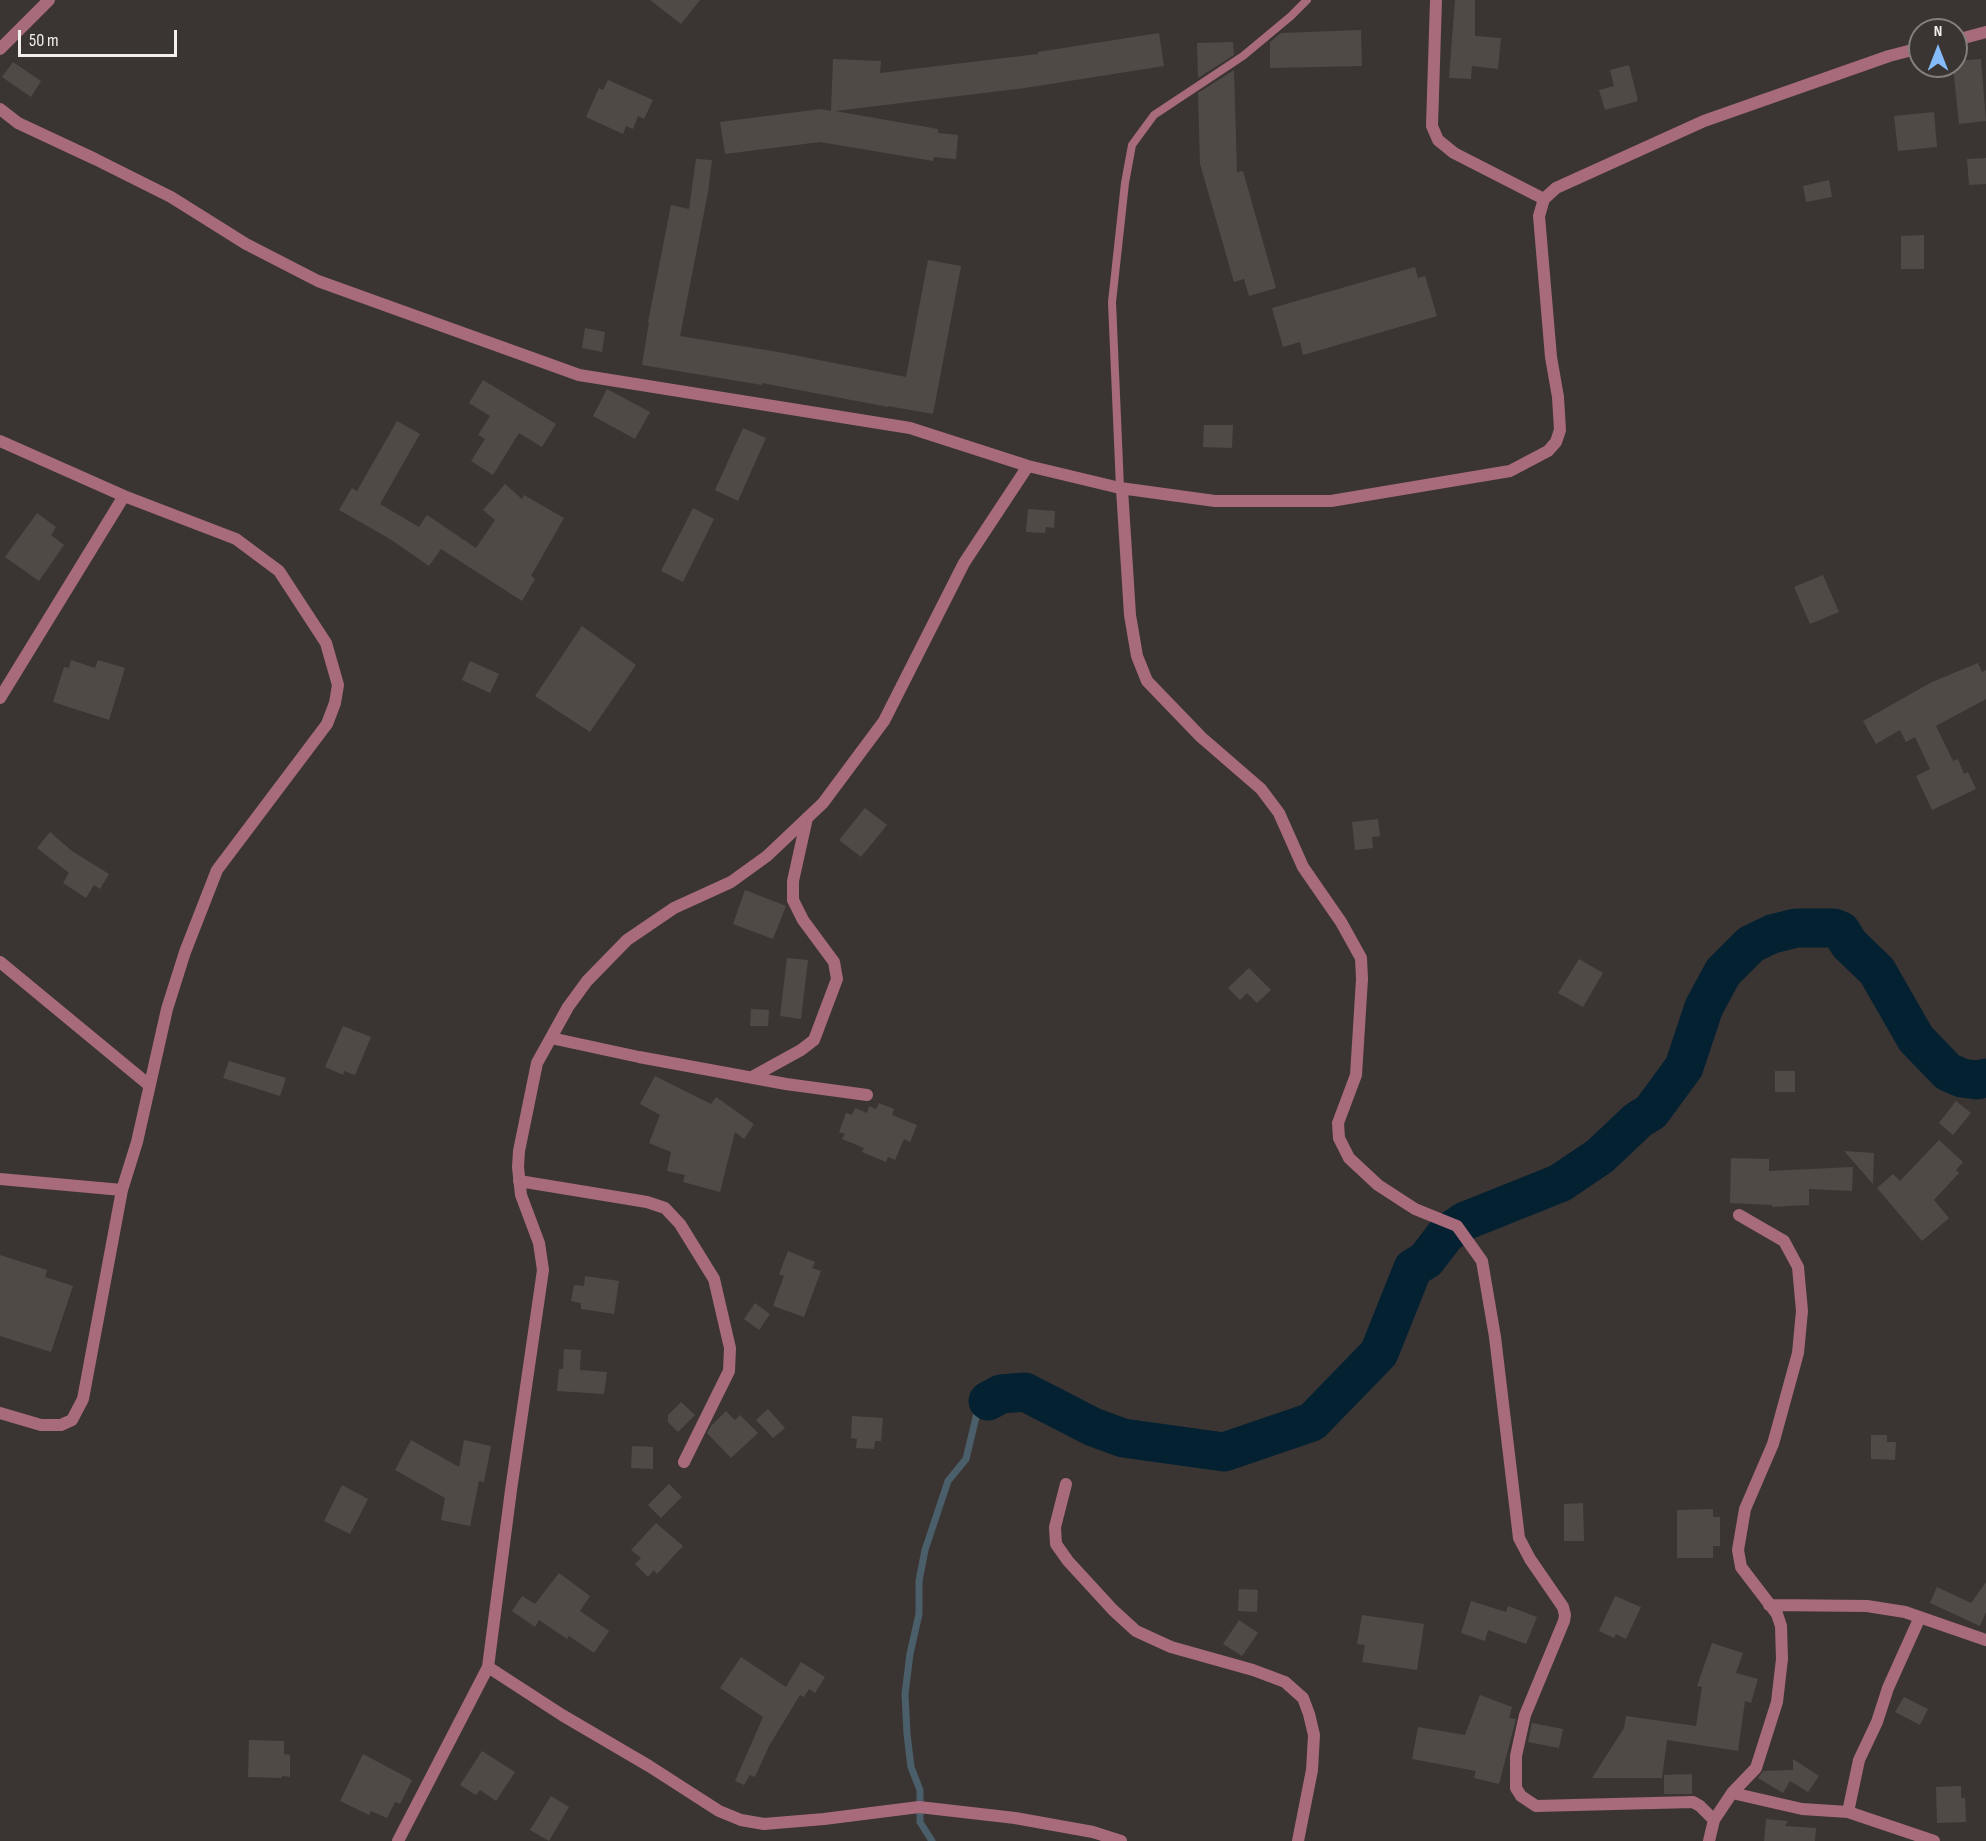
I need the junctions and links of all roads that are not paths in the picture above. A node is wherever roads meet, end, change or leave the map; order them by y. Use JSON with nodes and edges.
{"nodes":[{"id":1,"x":49,"y":0,"type":"edge"},
{"id":2,"x":1307,"y":0,"type":"edge"},
{"id":3,"x":1437,"y":0,"type":"edge"},
{"id":4,"x":1986,"y":32,"type":"edge"},
{"id":5,"x":1968,"y":37,"type":"edge"},
{"id":6,"x":0,"y":49,"type":"edge"},
{"id":7,"x":1908,"y":51,"type":"edge"},
{"id":8,"x":0,"y":109,"type":"edge"},
{"id":9,"x":1544,"y":199,"type":"junction"},
{"id":10,"x":0,"y":441,"type":"edge"},
{"id":11,"x":1028,"y":466,"type":"junction"},
{"id":12,"x":1121,"y":488,"type":"junction"},
{"id":13,"x":124,"y":496,"type":"junction"},
{"id":14,"x":5,"y":681,"type":"edge"},
{"id":15,"x":0,"y":698,"type":"edge"},
{"id":16,"x":807,"y":817,"type":"junction"},
{"id":17,"x":0,"y":962,"type":"edge"},
{"id":18,"x":551,"y":1038,"type":"junction"},
{"id":19,"x":752,"y":1077,"type":"junction"},
{"id":20,"x":149,"y":1085,"type":"junction"},
{"id":21,"x":867,"y":1095,"type":"dead end"},
{"id":22,"x":0,"y":1179,"type":"edge"},
{"id":23,"x":519,"y":1181,"type":"junction"},
{"id":24,"x":122,"y":1190,"type":"junction"},
{"id":25,"x":1739,"y":1215,"type":"dead end"},
{"id":26,"x":0,"y":1413,"type":"edge"},
{"id":27,"x":684,"y":1462,"type":"dead end"},
{"id":28,"x":1066,"y":1484,"type":"dead end"},
{"id":29,"x":1769,"y":1605,"type":"junction"},
{"id":30,"x":1920,"y":1617,"type":"junction"},
{"id":31,"x":1986,"y":1640,"type":"edge"},
{"id":32,"x":488,"y":1666,"type":"junction"},
{"id":33,"x":1732,"y":1793,"type":"junction"},
{"id":34,"x":1848,"y":1812,"type":"junction"},
{"id":35,"x":1714,"y":1820,"type":"junction"},
{"id":36,"x":398,"y":1841,"type":"edge"},
{"id":37,"x":1121,"y":1841,"type":"edge"},
{"id":38,"x":1298,"y":1841,"type":"edge"},
{"id":39,"x":1709,"y":1841,"type":"edge"},
{"id":40,"x":1934,"y":1841,"type":"edge"}],
"edges":[{"from":1,"to":6,"type":"street"},
{"from":2,"to":12,"type":"lane"},
{"from":3,"to":9,"type":"street"},
{"from":4,"to":5,"type":"street"},
{"from":7,"to":9,"type":"street"},
{"from":8,"to":11,"type":"street"},
{"from":9,"to":12,"type":"street"},
{"from":10,"to":13,"type":"street"},
{"from":11,"to":12,"type":"street"},
{"from":11,"to":16,"type":"street"},
{"from":12,"to":35,"type":"street"},
{"from":13,"to":14,"type":"street"},
{"from":13,"to":20,"type":"street"},
{"from":14,"to":15,"type":"street"},
{"from":16,"to":18,"type":"street"},
{"from":16,"to":19,"type":"street"},
{"from":17,"to":20,"type":"street"},
{"from":18,"to":19,"type":"street"},
{"from":18,"to":23,"type":"street"},
{"from":19,"to":21,"type":"street"},
{"from":20,"to":24,"type":"street"},
{"from":22,"to":24,"type":"street"},
{"from":23,"to":27,"type":"street"},
{"from":23,"to":32,"type":"street"},
{"from":24,"to":26,"type":"street"},
{"from":25,"to":29,"type":"street"},
{"from":28,"to":38,"type":"street"},
{"from":29,"to":30,"type":"street"},
{"from":29,"to":33,"type":"street"},
{"from":30,"to":31,"type":"street"},
{"from":30,"to":34,"type":"street"},
{"from":32,"to":36,"type":"street"},
{"from":32,"to":37,"type":"street"},
{"from":33,"to":34,"type":"street"},
{"from":33,"to":35,"type":"street"},
{"from":34,"to":40,"type":"street"},
{"from":35,"to":39,"type":"street"}]}
